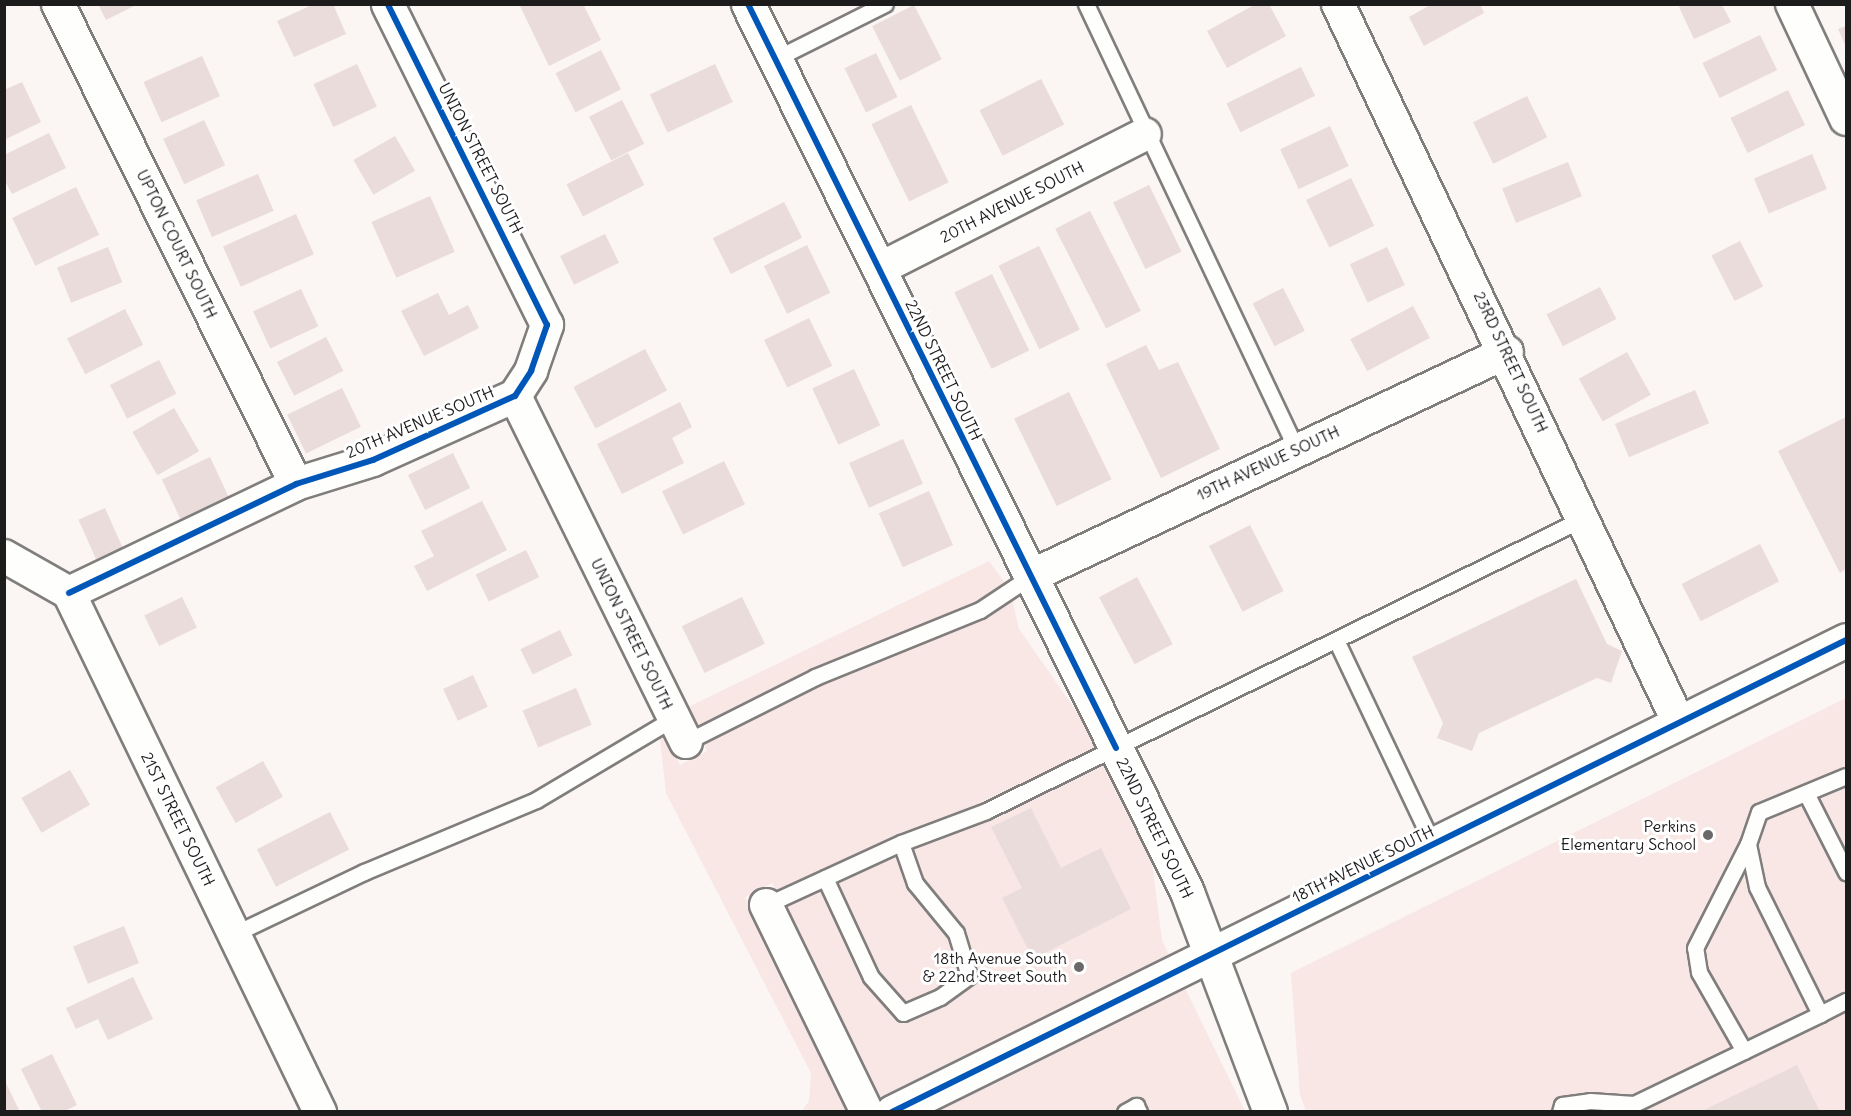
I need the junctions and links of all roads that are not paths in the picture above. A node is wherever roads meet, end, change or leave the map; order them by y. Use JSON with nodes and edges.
{"nodes":[{"id":1,"x":58,"y":4,"type":"edge"},
{"id":2,"x":388,"y":4,"type":"edge"},
{"id":3,"x":748,"y":4,"type":"edge"},
{"id":4,"x":885,"y":4,"type":"edge"},
{"id":5,"x":1086,"y":4,"type":"edge"},
{"id":6,"x":1338,"y":4,"type":"edge"},
{"id":7,"x":1792,"y":4,"type":"edge"},
{"id":8,"x":775,"y":58,"type":"junction"},
{"id":9,"x":1846,"y":119,"type":"edge"},
{"id":10,"x":1145,"y":134,"type":"junction"},
{"id":11,"x":879,"y":269,"type":"junction"},
{"id":12,"x":547,"y":325,"type":"joint"},
{"id":13,"x":1507,"y":352,"type":"junction"},
{"id":14,"x":515,"y":396,"type":"junction"},
{"id":15,"x":1296,"y":449,"type":"junction"},
{"id":16,"x":296,"y":484,"type":"junction"},
{"id":17,"x":1584,"y":518,"type":"junction"},
{"id":18,"x":4,"y":556,"type":"edge"},
{"id":19,"x":1031,"y":576,"type":"junction"},
{"id":20,"x":69,"y":594,"type":"junction"},
{"id":21,"x":1336,"y":640,"type":"junction"},
{"id":22,"x":1846,"y":640,"type":"edge"},
{"id":23,"x":1679,"y":723,"type":"junction"},
{"id":24,"x":680,"y":730,"type":"junction"},
{"id":25,"x":1116,"y":748,"type":"junction"},
{"id":26,"x":1846,"y":776,"type":"edge"},
{"id":27,"x":1806,"y":793,"type":"junction"},
{"id":28,"x":901,"y":843,"type":"junction"},
{"id":29,"x":1433,"y":844,"type":"junction"},
{"id":30,"x":1748,"y":844,"type":"junction"},
{"id":31,"x":1846,"y":872,"type":"edge"},
{"id":32,"x":825,"y":878,"type":"junction"},
{"id":33,"x":766,"y":905,"type":"joint"},
{"id":34,"x":234,"y":934,"type":"junction"},
{"id":35,"x":1209,"y":955,"type":"junction"},
{"id":36,"x":1846,"y":1001,"type":"edge"},
{"id":37,"x":1820,"y":1014,"type":"junction"},
{"id":38,"x":1744,"y":1051,"type":"junction"},
{"id":39,"x":320,"y":1112,"type":"edge"},
{"id":40,"x":867,"y":1112,"type":"edge"},
{"id":41,"x":892,"y":1112,"type":"edge"},
{"id":42,"x":1125,"y":1112,"type":"edge"},
{"id":43,"x":1139,"y":1112,"type":"edge"},
{"id":44,"x":1270,"y":1112,"type":"edge"},
{"id":45,"x":1560,"y":1112,"type":"edge"}],
"edges":[{"from":1,"to":16,"type":"street","name":"UPTON COURT SOUTH"},
{"from":2,"to":12,"type":"street","name":"UNION STREET SOUTH"},
{"from":3,"to":8,"type":"street","name":"22ND STREET SOUTH"},
{"from":4,"to":8,"type":"lane"},
{"from":5,"to":10,"type":"lane"},
{"from":6,"to":13,"type":"street","name":"23RD STREET SOUTH"},
{"from":7,"to":9,"type":"street"},
{"from":8,"to":11,"type":"street","name":"22ND STREET SOUTH"},
{"from":10,"to":11,"type":"street","name":"20TH AVENUE SOUTH"},
{"from":10,"to":15,"type":"lane"},
{"from":11,"to":19,"type":"street","name":"22ND STREET SOUTH"},
{"from":12,"to":14,"type":"street","name":"20TH AVENUE SOUTH"},
{"from":13,"to":15,"type":"street","name":"19TH AVENUE SOUTH"},
{"from":13,"to":17,"type":"street","name":"23RD STREET SOUTH"},
{"from":14,"to":16,"type":"street","name":"20TH AVENUE SOUTH"},
{"from":14,"to":24,"type":"street","name":"UNION STREET SOUTH"},
{"from":15,"to":19,"type":"street","name":"19TH AVENUE SOUTH"},
{"from":16,"to":20,"type":"street","name":"20TH AVENUE SOUTH"},
{"from":17,"to":21,"type":"lane"},
{"from":17,"to":23,"type":"street","name":"23RD STREET SOUTH"},
{"from":18,"to":20,"type":"street"},
{"from":19,"to":24,"type":"lane"},
{"from":19,"to":25,"type":"street","name":"22ND STREET SOUTH"},
{"from":20,"to":34,"type":"street","name":"21ST STREET SOUTH"},
{"from":21,"to":25,"type":"lane"},
{"from":21,"to":29,"type":"lane"},
{"from":22,"to":23,"type":"street","name":"18TH AVENUE SOUTH"},
{"from":23,"to":29,"type":"street","name":"18TH AVENUE SOUTH"},
{"from":24,"to":34,"type":"lane"},
{"from":25,"to":28,"type":"lane"},
{"from":25,"to":35,"type":"street","name":"22ND STREET SOUTH"},
{"from":26,"to":27,"type":"lane"},
{"from":27,"to":30,"type":"lane"},
{"from":27,"to":31,"type":"lane"},
{"from":28,"to":32,"type":"lane"},
{"from":28,"to":32,"type":"lane"},
{"from":29,"to":35,"type":"street","name":"18TH AVENUE SOUTH"},
{"from":30,"to":37,"type":"lane"},
{"from":30,"to":38,"type":"lane"},
{"from":32,"to":33,"type":"lane"},
{"from":33,"to":40,"type":"street"},
{"from":34,"to":39,"type":"street","name":"21ST STREET SOUTH"},
{"from":35,"to":41,"type":"street","name":"18TH AVENUE SOUTH"},
{"from":35,"to":44,"type":"street","name":"22ND STREET SOUTH"},
{"from":36,"to":37,"type":"lane"},
{"from":37,"to":38,"type":"lane"},
{"from":38,"to":45,"type":"lane"},
{"from":42,"to":43,"type":"lane"}]}
